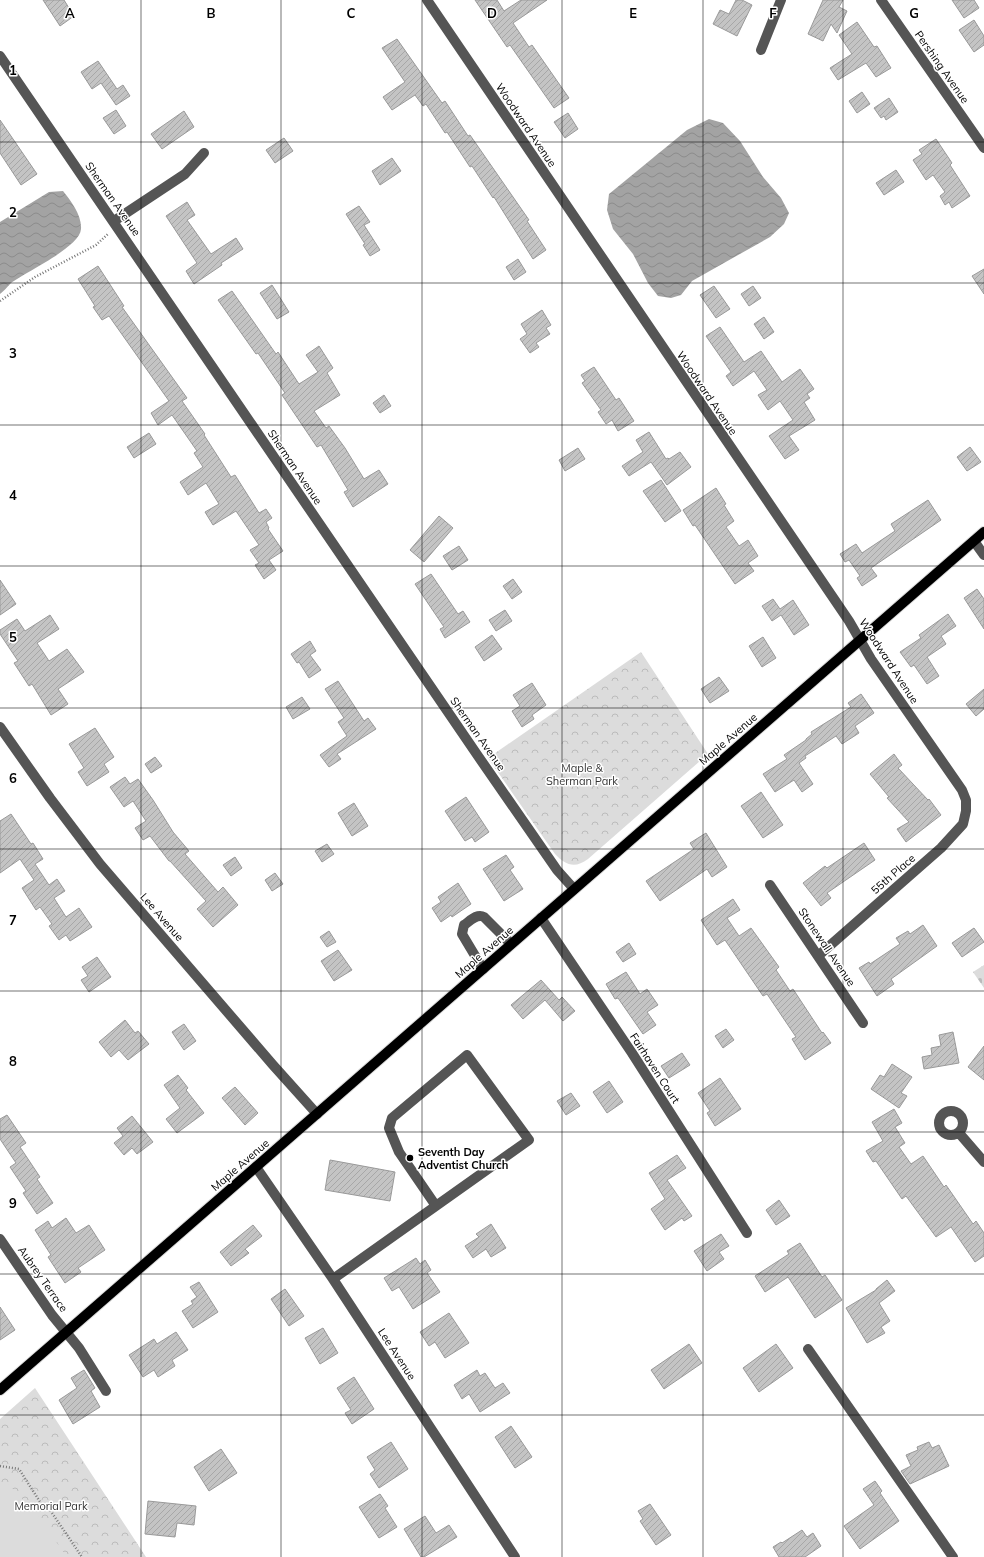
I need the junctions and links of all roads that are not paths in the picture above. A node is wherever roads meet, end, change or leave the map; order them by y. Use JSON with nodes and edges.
{"nodes":[{"id":1,"x":427,"y":0,"type":"edge"},
{"id":2,"x":781,"y":0,"type":"edge"},
{"id":3,"x":882,"y":0,"type":"edge"},
{"id":4,"x":761,"y":50,"type":"dead end"},
{"id":5,"x":0,"y":56,"type":"edge"},
{"id":6,"x":984,"y":148,"type":"edge"},
{"id":7,"x":204,"y":153,"type":"dead end"},
{"id":8,"x":114,"y":222,"type":"junction"},
{"id":9,"x":984,"y":532,"type":"edge"},
{"id":10,"x":974,"y":541,"type":"junction"},
{"id":11,"x":984,"y":556,"type":"edge"},
{"id":12,"x":860,"y":640,"type":"junction"},
{"id":13,"x":0,"y":727,"type":"edge"},
{"id":14,"x":966,"y":800,"type":"joint"},
{"id":15,"x":770,"y":885,"type":"dead end"},
{"id":16,"x":574,"y":889,"type":"junction"},
{"id":17,"x":541,"y":918,"type":"junction"},
{"id":18,"x":511,"y":944,"type":"junction"},
{"id":19,"x":818,"y":956,"type":"junction"},
{"id":20,"x":483,"y":969,"type":"junction"},
{"id":21,"x":864,"y":1023,"type":"dead end"},
{"id":22,"x":317,"y":1114,"type":"junction"},
{"id":23,"x":959,"y":1133,"type":"dead end"},
{"id":24,"x":984,"y":1162,"type":"edge"},
{"id":25,"x":256,"y":1167,"type":"junction"},
{"id":26,"x":436,"y":1206,"type":"junction"},
{"id":27,"x":747,"y":1233,"type":"dead end"},
{"id":28,"x":0,"y":1239,"type":"edge"},
{"id":29,"x":333,"y":1279,"type":"junction"},
{"id":30,"x":66,"y":1333,"type":"junction"},
{"id":31,"x":808,"y":1349,"type":"dead end"},
{"id":32,"x":0,"y":1390,"type":"edge"},
{"id":33,"x":106,"y":1391,"type":"dead end"},
{"id":34,"x":515,"y":1557,"type":"edge"},
{"id":35,"x":953,"y":1557,"type":"edge"}],
"edges":[{"from":1,"to":12,"type":"street","name":"Woodward Avenue"},
{"from":2,"to":4,"type":"street"},
{"from":3,"to":6,"type":"street","name":"Pershing Avenue"},
{"from":5,"to":8,"type":"street","name":"Sherman Avenue"},
{"from":7,"to":8,"type":"street"},
{"from":8,"to":16,"type":"street","name":"Sherman Avenue"},
{"from":9,"to":10,"type":"main road","name":"Maple Avenue"},
{"from":10,"to":11,"type":"street"},
{"from":10,"to":12,"type":"main road","name":"Maple Avenue"},
{"from":12,"to":14,"type":"street","name":"Woodward Avenue"},
{"from":12,"to":16,"type":"main road","name":"Maple Avenue"},
{"from":13,"to":22,"type":"street","name":"Lee Avenue"},
{"from":14,"to":19,"type":"street","name":"55th Place"},
{"from":15,"to":19,"type":"street","name":"Stonewall Avenue"},
{"from":16,"to":17,"type":"main road","name":"Maple Avenue"},
{"from":17,"to":18,"type":"main road","name":"Maple Avenue"},
{"from":17,"to":27,"type":"street","name":"Fairhaven Court"},
{"from":18,"to":20,"type":"main road","name":"Maple Avenue"},
{"from":18,"to":20,"type":"street"},
{"from":19,"to":21,"type":"street","name":"Stonewall Avenue"},
{"from":20,"to":22,"type":"main road","name":"Maple Avenue"},
{"from":22,"to":25,"type":"main road","name":"Maple Avenue"},
{"from":23,"to":24,"type":"street"},
{"from":25,"to":29,"type":"street","name":"Lee Avenue"},
{"from":25,"to":30,"type":"main road","name":"Maple Avenue"},
{"from":26,"to":26,"type":"street"},
{"from":26,"to":29,"type":"street"},
{"from":28,"to":30,"type":"street","name":"Aubrey Terrace"},
{"from":29,"to":34,"type":"street","name":"Lee Avenue"},
{"from":30,"to":32,"type":"main road","name":"Maple Avenue"},
{"from":30,"to":33,"type":"street","name":"Aubrey Terrace"},
{"from":31,"to":35,"type":"street"}]}
